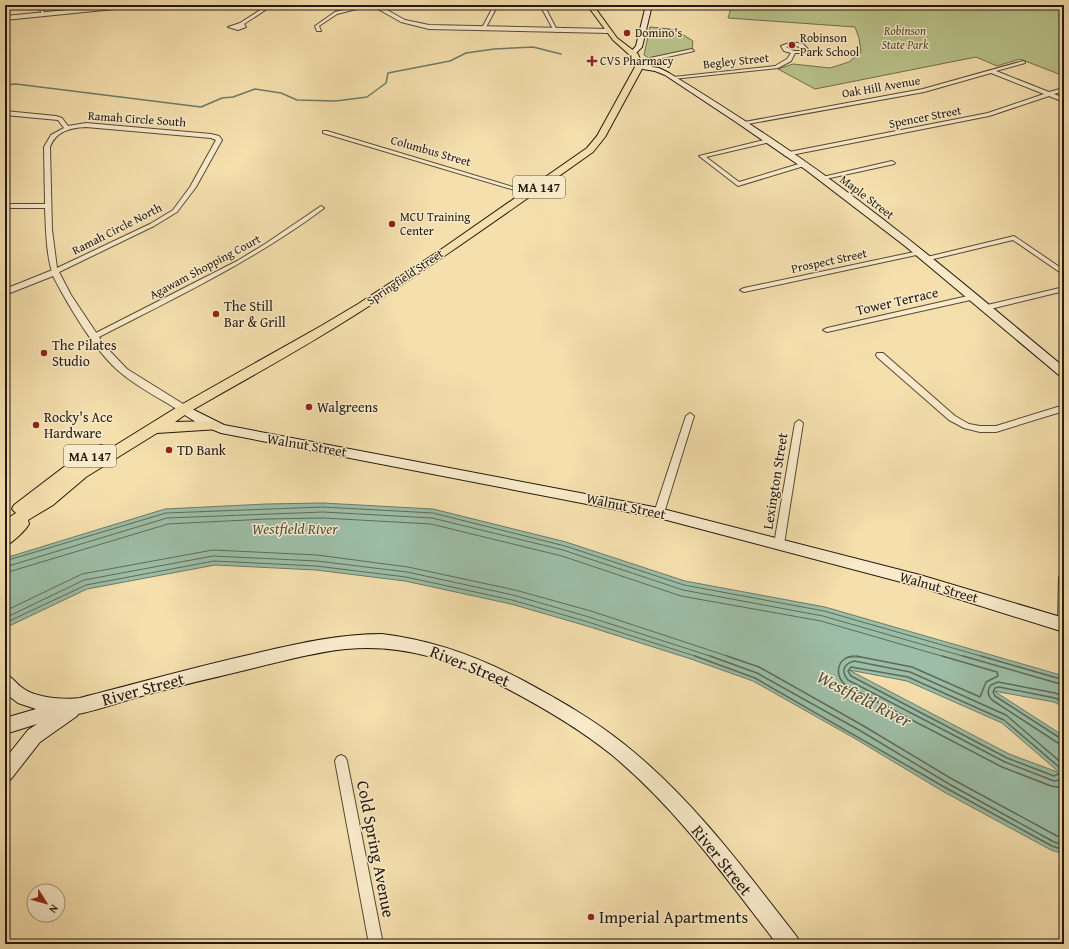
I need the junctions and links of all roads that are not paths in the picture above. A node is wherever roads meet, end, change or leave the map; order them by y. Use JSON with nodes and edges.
{"nodes":[{"id":1,"x":40,"y":5,"type":"edge"},
{"id":2,"x":123,"y":5,"type":"edge"},
{"id":3,"x":134,"y":5,"type":"edge"},
{"id":4,"x":271,"y":5,"type":"edge"},
{"id":5,"x":370,"y":5,"type":"edge"},
{"id":6,"x":374,"y":5,"type":"edge"},
{"id":7,"x":496,"y":5,"type":"edge"},
{"id":8,"x":542,"y":5,"type":"edge"},
{"id":9,"x":590,"y":5,"type":"edge"},
{"id":10,"x":649,"y":5,"type":"edge"},
{"id":11,"x":696,"y":5,"type":"edge"},
{"id":12,"x":709,"y":5,"type":"edge"},
{"id":13,"x":43,"y":13,"type":"junction"},
{"id":14,"x":5,"y":18,"type":"edge"},
{"id":15,"x":241,"y":24,"type":"dead end"},
{"id":16,"x":483,"y":29,"type":"junction"},
{"id":17,"x":319,"y":30,"type":"dead end"},
{"id":18,"x":556,"y":31,"type":"junction"},
{"id":19,"x":609,"y":32,"type":"junction"},
{"id":20,"x":692,"y":50,"type":"dead end"},
{"id":21,"x":794,"y":52,"type":"dead end"},
{"id":22,"x":633,"y":53,"type":"junction"},
{"id":23,"x":1023,"y":62,"type":"dead end"},
{"id":24,"x":639,"y":67,"type":"junction"},
{"id":25,"x":649,"y":68,"type":"junction"},
{"id":26,"x":991,"y":71,"type":"junction"},
{"id":27,"x":673,"y":78,"type":"junction"},
{"id":28,"x":1064,"y":89,"type":"edge"},
{"id":29,"x":1050,"y":94,"type":"junction"},
{"id":30,"x":1064,"y":100,"type":"edge"},
{"id":31,"x":5,"y":113,"type":"edge"},
{"id":32,"x":742,"y":123,"type":"junction"},
{"id":33,"x":67,"y":128,"type":"junction"},
{"id":34,"x":325,"y":132,"type":"dead end"},
{"id":35,"x":217,"y":137,"type":"joint"},
{"id":36,"x":768,"y":141,"type":"junction"},
{"id":37,"x":786,"y":154,"type":"junction"},
{"id":38,"x":892,"y":163,"type":"dead end"},
{"id":39,"x":802,"y":165,"type":"junction"},
{"id":40,"x":821,"y":178,"type":"junction"},
{"id":41,"x":530,"y":192,"type":"junction"},
{"id":42,"x":5,"y":206,"type":"edge"},
{"id":43,"x":48,"y":206,"type":"junction"},
{"id":44,"x":321,"y":208,"type":"dead end"},
{"id":45,"x":922,"y":256,"type":"junction"},
{"id":46,"x":55,"y":272,"type":"junction"},
{"id":47,"x":1064,"y":273,"type":"edge"},
{"id":48,"x":1064,"y":289,"type":"edge"},
{"id":49,"x":744,"y":290,"type":"dead end"},
{"id":50,"x":5,"y":292,"type":"edge"},
{"id":51,"x":972,"y":297,"type":"junction"},
{"id":52,"x":986,"y":308,"type":"junction"},
{"id":53,"x":827,"y":330,"type":"dead end"},
{"id":54,"x":94,"y":336,"type":"junction"},
{"id":55,"x":880,"y":355,"type":"dead end"},
{"id":56,"x":1064,"y":373,"type":"edge"},
{"id":57,"x":1064,"y":408,"type":"edge"},
{"id":58,"x":184,"y":409,"type":"junction"},
{"id":59,"x":690,"y":416,"type":"dead end"},
{"id":60,"x":799,"y":423,"type":"dead end"},
{"id":61,"x":214,"y":426,"type":"junction"},
{"id":62,"x":146,"y":434,"type":"junction"},
{"id":63,"x":48,"y":501,"type":"junction"},
{"id":64,"x":659,"y":513,"type":"junction"},
{"id":65,"x":5,"y":518,"type":"edge"},
{"id":66,"x":5,"y":527,"type":"edge"},
{"id":67,"x":5,"y":540,"type":"edge"},
{"id":68,"x":779,"y":544,"type":"junction"},
{"id":69,"x":1064,"y":578,"type":"edge"},
{"id":70,"x":1063,"y":625,"type":"edge"},
{"id":71,"x":5,"y":681,"type":"edge"},
{"id":72,"x":75,"y":706,"type":"junction"},
{"id":73,"x":5,"y":726,"type":"edge"},
{"id":74,"x":341,"y":761,"type":"dead end"},
{"id":75,"x":5,"y":773,"type":"edge"},
{"id":76,"x":376,"y":944,"type":"edge"},
{"id":77,"x":790,"y":944,"type":"edge"}],
"edges":[{"from":1,"to":13,"type":"street"},
{"from":2,"to":3,"type":"street"},
{"from":2,"to":13,"type":"street"},
{"from":4,"to":15,"type":"street"},
{"from":5,"to":17,"type":"street"},
{"from":6,"to":16,"type":"street"},
{"from":7,"to":16,"type":"street"},
{"from":8,"to":18,"type":"street"},
{"from":9,"to":19,"type":"main road"},
{"from":10,"to":22,"type":"main road"},
{"from":11,"to":12,"type":"street"},
{"from":13,"to":14,"type":"street"},
{"from":16,"to":18,"type":"street"},
{"from":18,"to":19,"type":"street"},
{"from":19,"to":22,"type":"main road"},
{"from":20,"to":25,"type":"street"},
{"from":21,"to":27,"type":"street","name":"Begley Street"},
{"from":22,"to":24,"type":"main road"},
{"from":23,"to":26,"type":"street","name":"Oak Hill Avenue"},
{"from":24,"to":25,"type":"main road","name":"Maple Street"},
{"from":24,"to":41,"type":"main road","name":"Springfield Street","number":"MA 147"},
{"from":25,"to":27,"type":"main road","name":"Maple Street"},
{"from":26,"to":29,"type":"street"},
{"from":26,"to":32,"type":"street","name":"Oak Hill Avenue"},
{"from":27,"to":32,"type":"main road","name":"Maple Street"},
{"from":28,"to":29,"type":"street","name":"Spencer Street"},
{"from":29,"to":30,"type":"street"},
{"from":29,"to":37,"type":"street","name":"Spencer Street"},
{"from":31,"to":33,"type":"street"},
{"from":32,"to":36,"type":"main road","name":"Maple Street"},
{"from":33,"to":35,"type":"street","name":"Ramah Circle South"},
{"from":33,"to":43,"type":"street","name":"Ramah Circle South"},
{"from":34,"to":41,"type":"street","name":"Columbus Street"},
{"from":35,"to":46,"type":"street","name":"Ramah Circle North"},
{"from":36,"to":37,"type":"main road","name":"Maple Street"},
{"from":36,"to":39,"type":"street"},
{"from":37,"to":39,"type":"main road","name":"Maple Street"},
{"from":38,"to":40,"type":"street"},
{"from":39,"to":40,"type":"main road","name":"Maple Street"},
{"from":40,"to":45,"type":"main road","name":"Maple Street"},
{"from":41,"to":58,"type":"main road","name":"Springfield Street","number":"MA 147"},
{"from":42,"to":43,"type":"street"},
{"from":43,"to":46,"type":"street","name":"Ramah Circle South"},
{"from":44,"to":54,"type":"street","name":"Agawam Shopping Court"},
{"from":45,"to":47,"type":"street","name":"Prospect Street"},
{"from":45,"to":49,"type":"street","name":"Prospect Street"},
{"from":45,"to":51,"type":"main road","name":"Maple Street"},
{"from":46,"to":50,"type":"street"},
{"from":46,"to":54,"type":"street"},
{"from":48,"to":52,"type":"street"},
{"from":51,"to":52,"type":"main road","name":"Maple Street"},
{"from":51,"to":53,"type":"street","name":"Tower Terrace"},
{"from":52,"to":56,"type":"main road","name":"Maple Street"},
{"from":54,"to":58,"type":"street"},
{"from":55,"to":57,"type":"street"},
{"from":58,"to":61,"type":"main road","name":"Walnut Street"},
{"from":58,"to":62,"type":"main road","name":"Springfield Street","number":"MA 147"},
{"from":58,"to":65,"type":"main road","name":"Springfield Street","number":"MA 147"},
{"from":59,"to":64,"type":"street"},
{"from":60,"to":68,"type":"street","name":"Lexington Street"},
{"from":61,"to":62,"type":"main road"},
{"from":61,"to":64,"type":"main road","name":"Walnut Street"},
{"from":62,"to":63,"type":"main road","name":"Springfield Street","number":"MA 147"},
{"from":63,"to":66,"type":"main road","name":"Springfield Street"},
{"from":63,"to":67,"type":"main road","number":"MA 147"},
{"from":64,"to":68,"type":"main road","name":"Walnut Street"},
{"from":68,"to":70,"type":"main road","name":"Walnut Street"},
{"from":69,"to":70,"type":"street"},
{"from":71,"to":72,"type":"main road"},
{"from":72,"to":73,"type":"main road","name":"River Street"},
{"from":72,"to":75,"type":"main road"},
{"from":72,"to":77,"type":"main road","name":"River Street"},
{"from":74,"to":76,"type":"street","name":"Cold Spring Avenue"}]}
